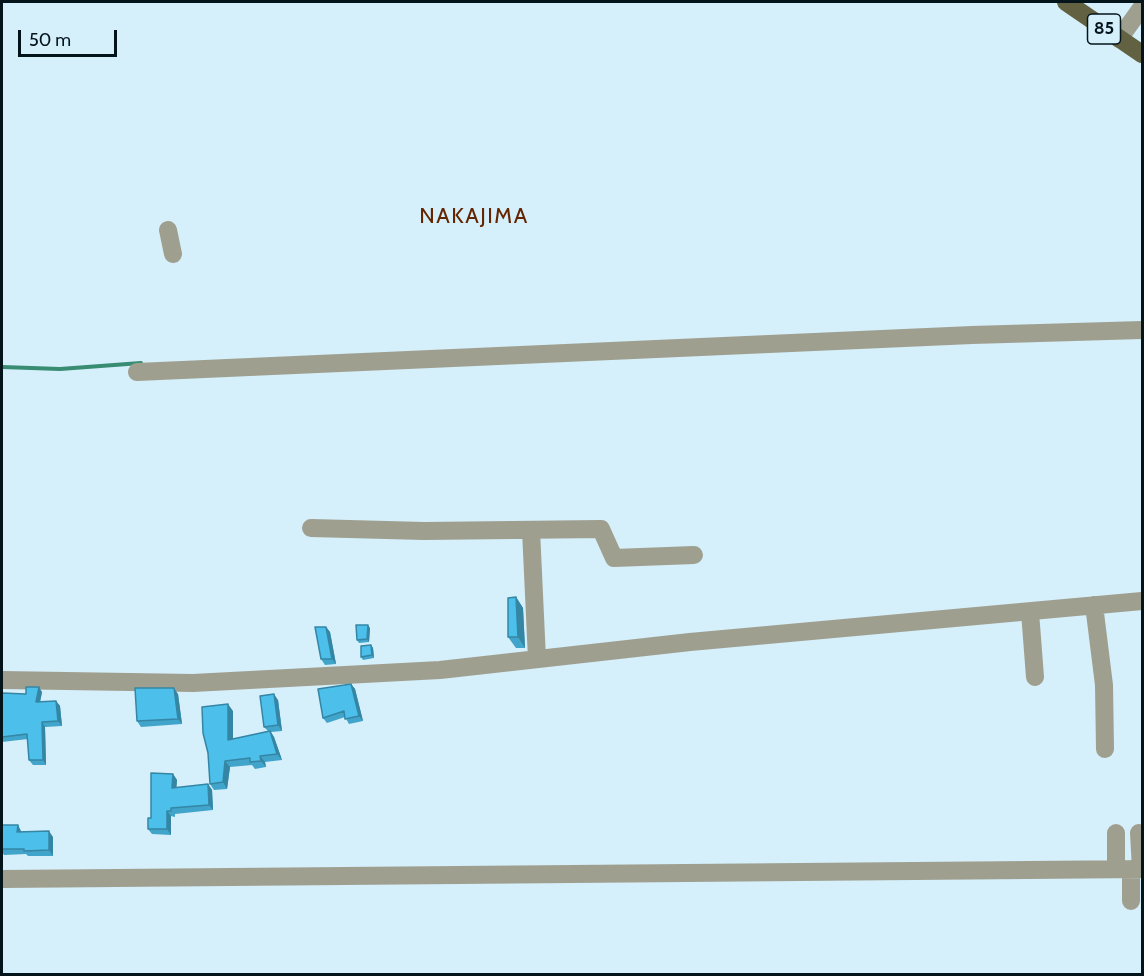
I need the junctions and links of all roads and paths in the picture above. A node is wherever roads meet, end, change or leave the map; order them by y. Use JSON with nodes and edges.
{"nodes":[{"id":1,"x":1066,"y":2,"type":"edge"},
{"id":2,"x":1143,"y":7,"type":"edge"},
{"id":3,"x":1119,"y":39,"type":"junction"},
{"id":4,"x":1143,"y":54,"type":"edge"},
{"id":5,"x":168,"y":230,"type":"dead end"},
{"id":6,"x":173,"y":254,"type":"dead end"},
{"id":7,"x":1143,"y":330,"type":"edge"},
{"id":8,"x":137,"y":372,"type":"dead end"},
{"id":9,"x":311,"y":528,"type":"dead end"},
{"id":10,"x":531,"y":530,"type":"junction"},
{"id":11,"x":694,"y":555,"type":"dead end"},
{"id":12,"x":1143,"y":601,"type":"edge"},
{"id":13,"x":1094,"y":605,"type":"junction"},
{"id":14,"x":1030,"y":612,"type":"junction"},
{"id":15,"x":537,"y":659,"type":"junction"},
{"id":16,"x":1035,"y":677,"type":"dead end"},
{"id":17,"x":2,"y":680,"type":"edge"},
{"id":18,"x":1105,"y":748,"type":"dead end"},
{"id":19,"x":1116,"y":832,"type":"dead end"},
{"id":20,"x":1139,"y":833,"type":"dead end"},
{"id":21,"x":1133,"y":869,"type":"edge"},
{"id":22,"x":2,"y":879,"type":"edge"},
{"id":23,"x":1131,"y":902,"type":"dead end"}],
"edges":[{"from":1,"to":3,"type":"main road","number":"85"},
{"from":2,"to":3,"type":"street"},
{"from":3,"to":4,"type":"main road","number":"85"},
{"from":5,"to":6,"type":"street"},
{"from":7,"to":8,"type":"street"},
{"from":9,"to":10,"type":"street"},
{"from":10,"to":11,"type":"street"},
{"from":10,"to":15,"type":"street"},
{"from":12,"to":13,"type":"street"},
{"from":13,"to":14,"type":"street"},
{"from":13,"to":18,"type":"street"},
{"from":14,"to":15,"type":"street"},
{"from":14,"to":16,"type":"street"},
{"from":15,"to":17,"type":"street"},
{"from":19,"to":21,"type":"street"},
{"from":20,"to":21,"type":"street"},
{"from":21,"to":22,"type":"street"},
{"from":21,"to":23,"type":"street"}]}
